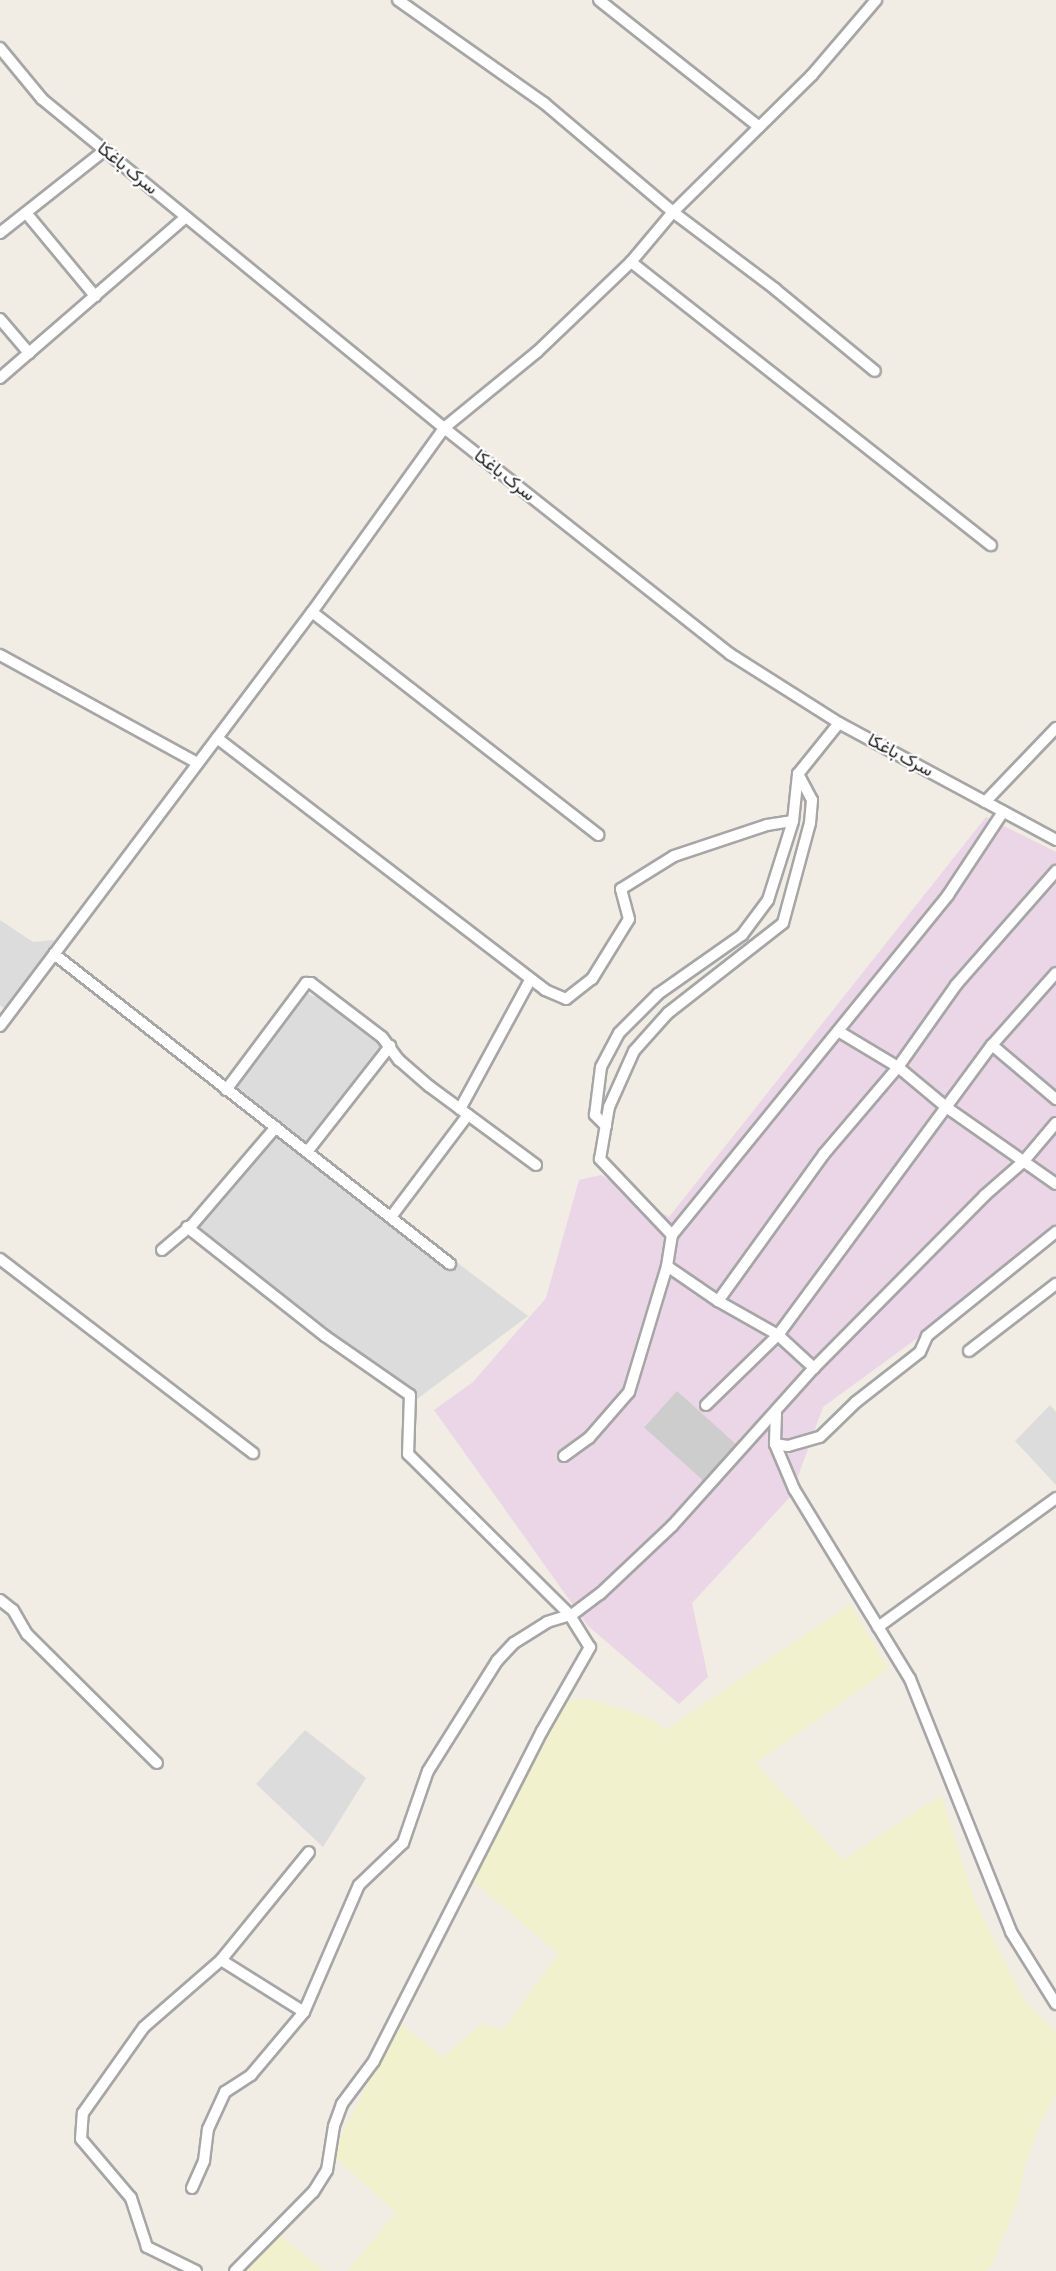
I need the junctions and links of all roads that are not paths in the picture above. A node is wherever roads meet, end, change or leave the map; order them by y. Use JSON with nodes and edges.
{"nodes":[{"id":1,"x":398,"y":0,"type":"edge"},
{"id":2,"x":599,"y":0,"type":"edge"},
{"id":3,"x":876,"y":0,"type":"edge"},
{"id":4,"x":0,"y":48,"type":"edge"},
{"id":5,"x":759,"y":127,"type":"junction"},
{"id":6,"x":104,"y":151,"type":"junction"},
{"id":7,"x":673,"y":212,"type":"junction"},
{"id":8,"x":27,"y":214,"type":"junction"},
{"id":9,"x":186,"y":217,"type":"junction"},
{"id":10,"x":0,"y":233,"type":"edge"},
{"id":11,"x":631,"y":262,"type":"junction"},
{"id":12,"x":94,"y":296,"type":"junction"},
{"id":13,"x":0,"y":319,"type":"edge"},
{"id":14,"x":29,"y":353,"type":"junction"},
{"id":15,"x":875,"y":371,"type":"dead end"},
{"id":16,"x":0,"y":378,"type":"edge"},
{"id":17,"x":444,"y":428,"type":"junction"},
{"id":18,"x":991,"y":545,"type":"dead end"},
{"id":19,"x":312,"y":612,"type":"junction"},
{"id":20,"x":0,"y":655,"type":"edge"},
{"id":21,"x":839,"y":723,"type":"junction"},
{"id":22,"x":1056,"y":728,"type":"edge"},
{"id":23,"x":217,"y":738,"type":"junction"},
{"id":24,"x":197,"y":763,"type":"junction"},
{"id":25,"x":798,"y":774,"type":"junction"},
{"id":26,"x":985,"y":802,"type":"junction"},
{"id":27,"x":1003,"y":812,"type":"junction"},
{"id":28,"x":793,"y":821,"type":"junction"},
{"id":29,"x":598,"y":836,"type":"dead end"},
{"id":30,"x":1056,"y":840,"type":"edge"},
{"id":31,"x":1056,"y":871,"type":"edge"},
{"id":32,"x":54,"y":954,"type":"junction"},
{"id":33,"x":1056,"y":973,"type":"edge"},
{"id":34,"x":530,"y":980,"type":"junction"},
{"id":35,"x":0,"y":1026,"type":"edge"},
{"id":36,"x":838,"y":1031,"type":"junction"},
{"id":37,"x":992,"y":1045,"type":"junction"},
{"id":38,"x":390,"y":1046,"type":"junction"},
{"id":39,"x":898,"y":1067,"type":"junction"},
{"id":40,"x":226,"y":1090,"type":"junction"},
{"id":41,"x":1056,"y":1099,"type":"edge"},
{"id":42,"x":946,"y":1107,"type":"junction"},
{"id":43,"x":464,"y":1112,"type":"junction"},
{"id":44,"x":1056,"y":1123,"type":"edge"},
{"id":45,"x":606,"y":1126,"type":"junction"},
{"id":46,"x":276,"y":1127,"type":"junction"},
{"id":47,"x":308,"y":1152,"type":"junction"},
{"id":48,"x":1023,"y":1162,"type":"junction"},
{"id":49,"x":536,"y":1165,"type":"dead end"},
{"id":50,"x":1056,"y":1184,"type":"edge"},
{"id":51,"x":391,"y":1217,"type":"junction"},
{"id":52,"x":187,"y":1227,"type":"junction"},
{"id":53,"x":1056,"y":1232,"type":"edge"},
{"id":54,"x":672,"y":1235,"type":"junction"},
{"id":55,"x":162,"y":1250,"type":"dead end"},
{"id":56,"x":0,"y":1259,"type":"edge"},
{"id":57,"x":450,"y":1264,"type":"dead end"},
{"id":58,"x":667,"y":1266,"type":"junction"},
{"id":59,"x":1056,"y":1284,"type":"edge"},
{"id":60,"x":718,"y":1301,"type":"junction"},
{"id":61,"x":778,"y":1335,"type":"junction"},
{"id":62,"x":969,"y":1351,"type":"dead end"},
{"id":63,"x":814,"y":1368,"type":"junction"},
{"id":64,"x":706,"y":1406,"type":"dead end"},
{"id":65,"x":776,"y":1413,"type":"junction"},
{"id":66,"x":775,"y":1444,"type":"junction"},
{"id":67,"x":253,"y":1453,"type":"dead end"},
{"id":68,"x":564,"y":1456,"type":"dead end"},
{"id":69,"x":1056,"y":1498,"type":"edge"},
{"id":70,"x":0,"y":1600,"type":"edge"},
{"id":71,"x":569,"y":1614,"type":"junction"},
{"id":72,"x":878,"y":1627,"type":"junction"},
{"id":73,"x":157,"y":1763,"type":"dead end"},
{"id":74,"x":309,"y":1852,"type":"dead end"},
{"id":75,"x":221,"y":1960,"type":"junction"},
{"id":76,"x":1056,"y":2004,"type":"edge"},
{"id":77,"x":304,"y":2012,"type":"junction"},
{"id":78,"x":192,"y":2188,"type":"dead end"},
{"id":79,"x":196,"y":2271,"type":"edge"},
{"id":80,"x":235,"y":2271,"type":"edge"}],
"edges":[{"from":1,"to":7,"type":"street"},
{"from":2,"to":5,"type":"street"},
{"from":3,"to":5,"type":"street"},
{"from":4,"to":6,"type":"street","name":"سرک باغکا"},
{"from":5,"to":7,"type":"street"},
{"from":6,"to":8,"type":"street"},
{"from":6,"to":9,"type":"street","name":"سرک باغکا"},
{"from":7,"to":11,"type":"street"},
{"from":7,"to":15,"type":"street"},
{"from":8,"to":10,"type":"street"},
{"from":8,"to":12,"type":"street"},
{"from":9,"to":12,"type":"street"},
{"from":9,"to":17,"type":"street","name":"سرک باغکا"},
{"from":11,"to":17,"type":"street"},
{"from":11,"to":18,"type":"street"},
{"from":12,"to":14,"type":"street"},
{"from":13,"to":14,"type":"street"},
{"from":14,"to":16,"type":"street"},
{"from":17,"to":19,"type":"street"},
{"from":17,"to":21,"type":"street","name":"سرک باغکا"},
{"from":19,"to":23,"type":"street"},
{"from":19,"to":29,"type":"street"},
{"from":20,"to":24,"type":"street"},
{"from":21,"to":25,"type":"street"},
{"from":21,"to":26,"type":"street","name":"سرک باغکا"},
{"from":22,"to":26,"type":"street"},
{"from":23,"to":24,"type":"street"},
{"from":23,"to":34,"type":"street"},
{"from":24,"to":32,"type":"street"},
{"from":25,"to":28,"type":"street"},
{"from":25,"to":45,"type":"street"},
{"from":26,"to":27,"type":"street","name":"سرک باغکا"},
{"from":27,"to":30,"type":"street","name":"سرک باغکا"},
{"from":27,"to":36,"type":"street"},
{"from":28,"to":34,"type":"street"},
{"from":28,"to":45,"type":"street"},
{"from":31,"to":39,"type":"street"},
{"from":32,"to":35,"type":"street"},
{"from":32,"to":40,"type":"street"},
{"from":33,"to":37,"type":"street"},
{"from":34,"to":43,"type":"street"},
{"from":36,"to":39,"type":"street"},
{"from":36,"to":54,"type":"street"},
{"from":37,"to":41,"type":"street"},
{"from":37,"to":42,"type":"street"},
{"from":38,"to":40,"type":"street"},
{"from":38,"to":43,"type":"street"},
{"from":38,"to":47,"type":"street"},
{"from":39,"to":42,"type":"street"},
{"from":39,"to":60,"type":"street"},
{"from":40,"to":46,"type":"street"},
{"from":42,"to":48,"type":"street"},
{"from":42,"to":61,"type":"street"},
{"from":43,"to":49,"type":"street"},
{"from":43,"to":51,"type":"street"},
{"from":44,"to":48,"type":"street"},
{"from":45,"to":54,"type":"street"},
{"from":46,"to":47,"type":"street"},
{"from":46,"to":52,"type":"street"},
{"from":47,"to":51,"type":"street"},
{"from":48,"to":50,"type":"street"},
{"from":48,"to":63,"type":"street"},
{"from":51,"to":57,"type":"street"},
{"from":52,"to":55,"type":"street"},
{"from":52,"to":71,"type":"street"},
{"from":53,"to":66,"type":"street"},
{"from":54,"to":58,"type":"street"},
{"from":56,"to":67,"type":"street"},
{"from":58,"to":60,"type":"street"},
{"from":58,"to":68,"type":"street"},
{"from":59,"to":62,"type":"street"},
{"from":60,"to":61,"type":"street"},
{"from":61,"to":63,"type":"street"},
{"from":61,"to":64,"type":"street"},
{"from":63,"to":65,"type":"street"},
{"from":65,"to":66,"type":"street"},
{"from":65,"to":71,"type":"street"},
{"from":66,"to":72,"type":"street"},
{"from":69,"to":72,"type":"street"},
{"from":70,"to":73,"type":"street"},
{"from":71,"to":77,"type":"street"},
{"from":71,"to":80,"type":"street"},
{"from":72,"to":76,"type":"street"},
{"from":74,"to":75,"type":"street"},
{"from":75,"to":77,"type":"street"},
{"from":75,"to":79,"type":"street"},
{"from":77,"to":78,"type":"street"}]}
